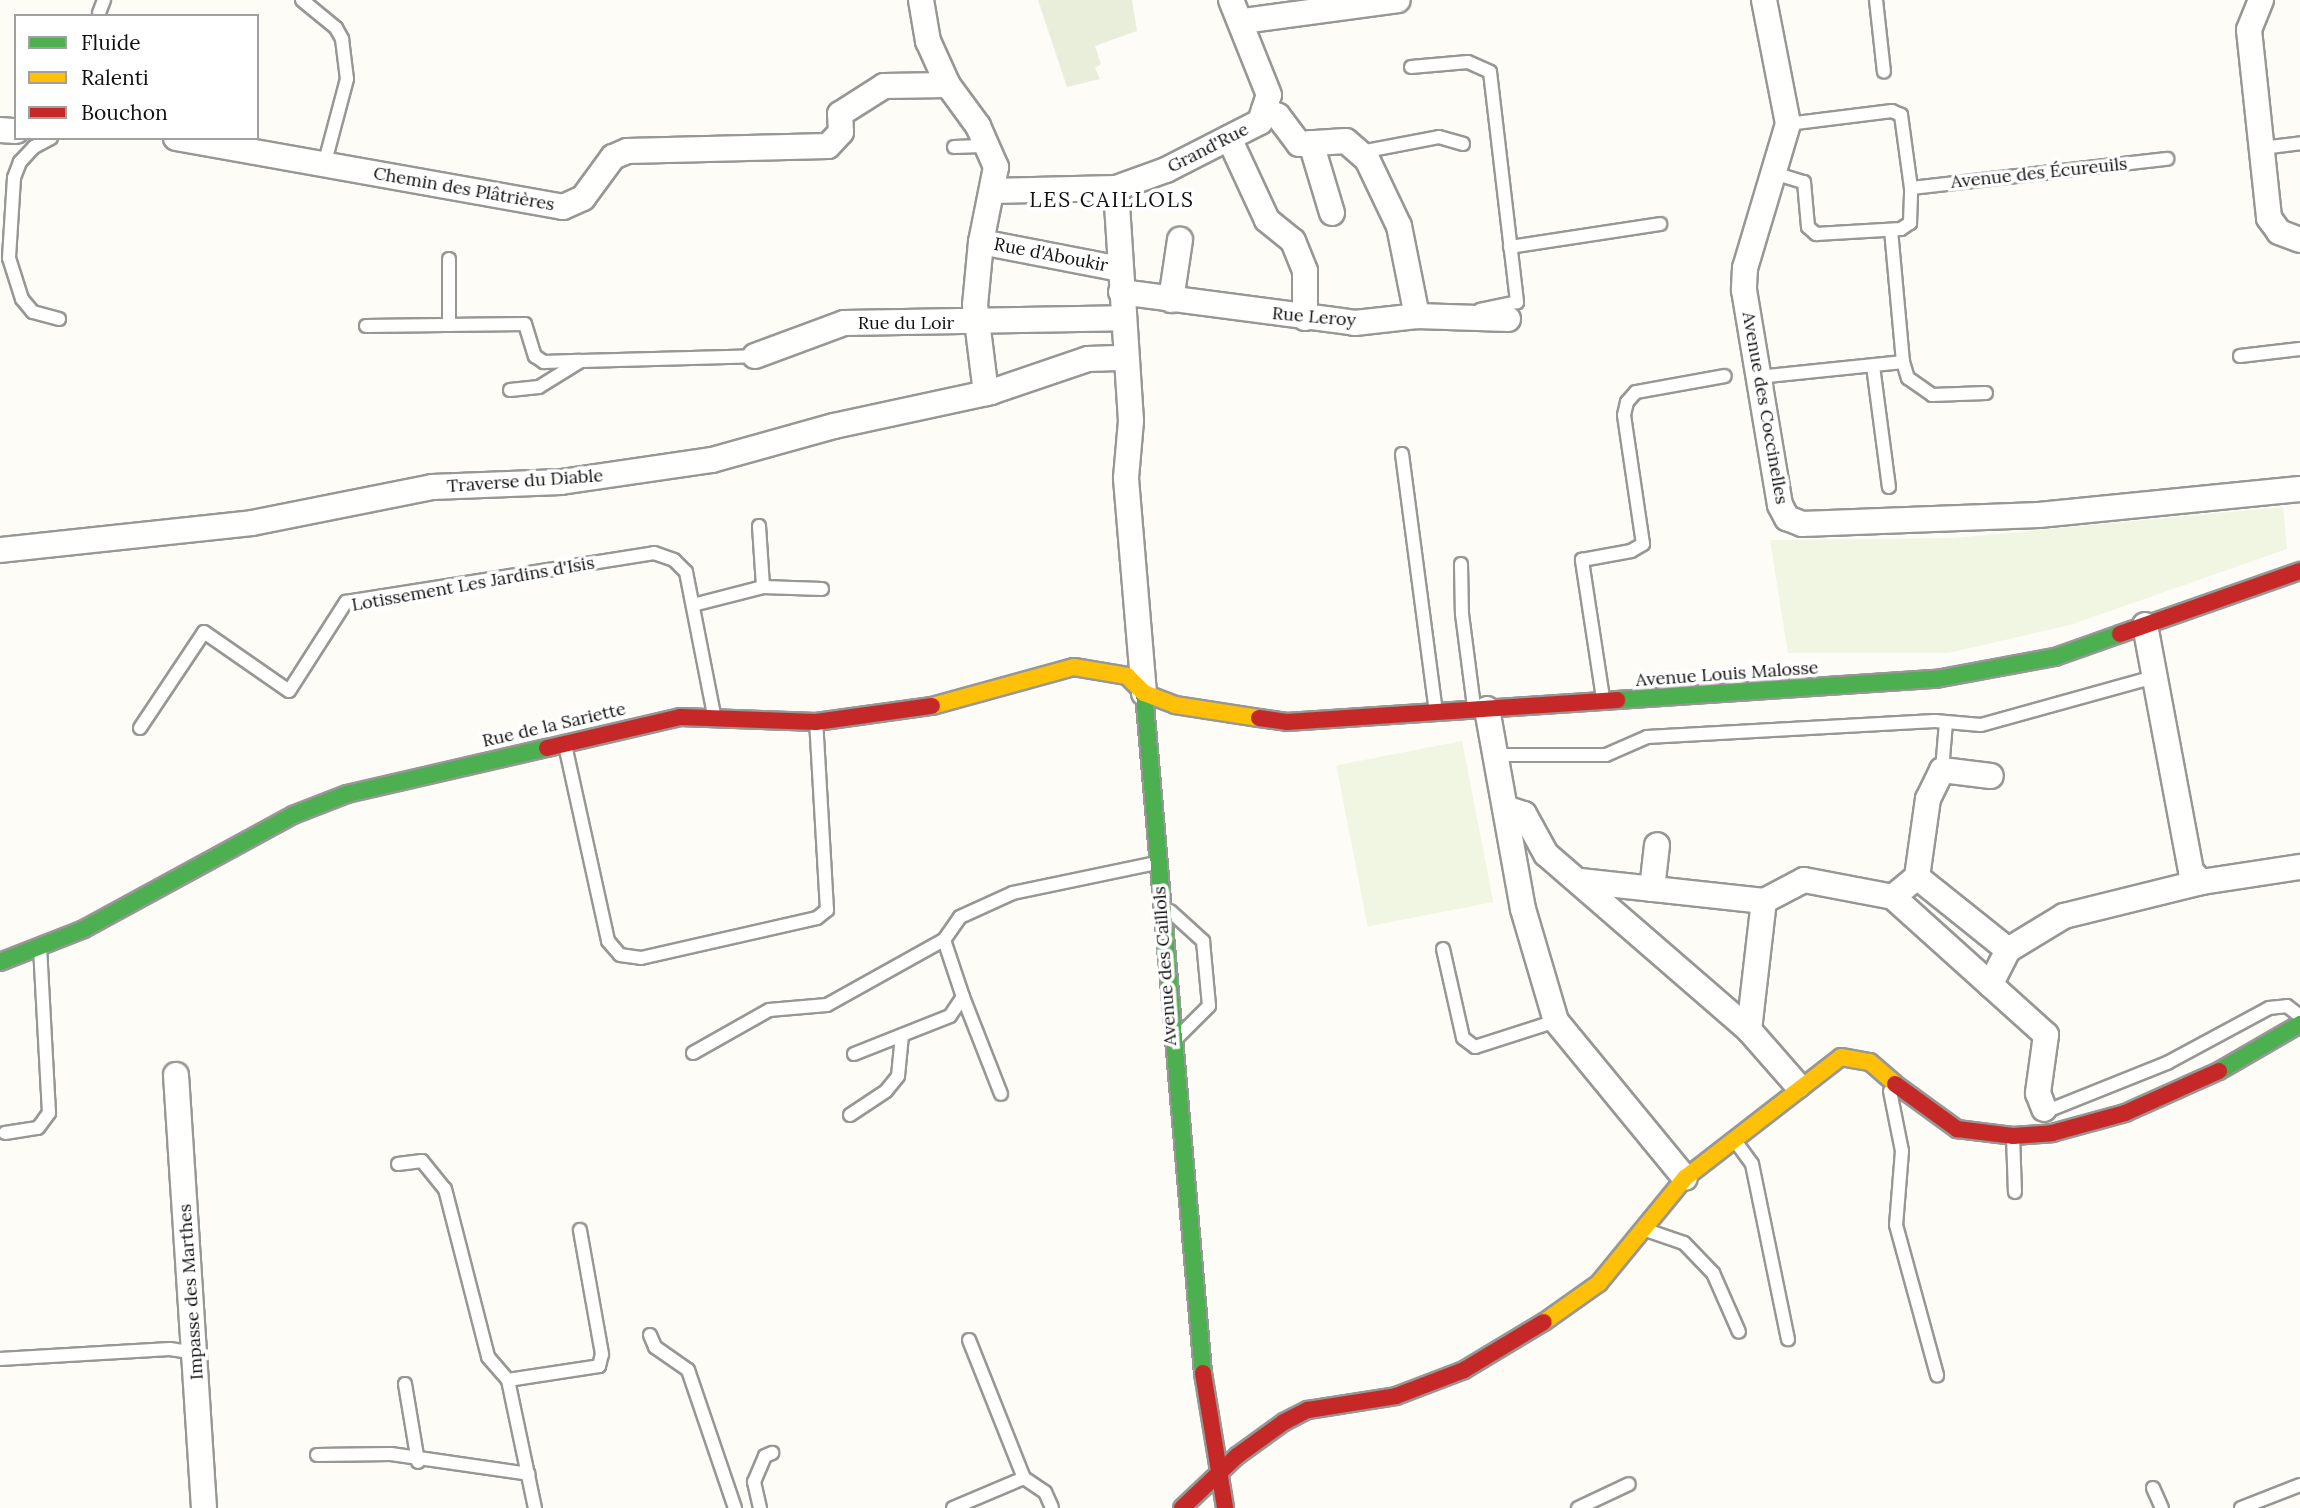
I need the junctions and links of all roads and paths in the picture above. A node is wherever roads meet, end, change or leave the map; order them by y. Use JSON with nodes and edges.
{"nodes":[{"id":1,"x":104,"y":0,"type":"edge"},
{"id":2,"x":302,"y":0,"type":"edge"},
{"id":3,"x":920,"y":0,"type":"edge"},
{"id":4,"x":1398,"y":0,"type":"edge"},
{"id":5,"x":1765,"y":0,"type":"edge"},
{"id":6,"x":1876,"y":0,"type":"edge"},
{"id":7,"x":2260,"y":0,"type":"edge"},
{"id":8,"x":1237,"y":10,"type":"edge"},
{"id":9,"x":99,"y":13,"type":"dead end"},
{"id":10,"x":1411,"y":67,"type":"dead end"},
{"id":11,"x":1884,"y":72,"type":"dead end"},
{"id":12,"x":948,"y":85,"type":"junction"},
{"id":13,"x":1264,"y":110,"type":"junction"},
{"id":14,"x":1788,"y":124,"type":"junction"},
{"id":15,"x":1229,"y":138,"type":"junction"},
{"id":16,"x":47,"y":140,"type":"edge"},
{"id":17,"x":187,"y":140,"type":"edge"},
{"id":18,"x":1311,"y":143,"type":"junction"},
{"id":19,"x":2300,"y":143,"type":"edge"},
{"id":20,"x":1463,"y":144,"type":"dead end"},
{"id":21,"x":988,"y":146,"type":"junction"},
{"id":22,"x":954,"y":148,"type":"dead end"},
{"id":23,"x":2262,"y":148,"type":"junction"},
{"id":24,"x":1361,"y":152,"type":"junction"},
{"id":25,"x":327,"y":154,"type":"dead end"},
{"id":26,"x":2167,"y":159,"type":"dead end"},
{"id":27,"x":1777,"y":174,"type":"junction"},
{"id":28,"x":1116,"y":188,"type":"junction"},
{"id":29,"x":1911,"y":188,"type":"junction"},
{"id":30,"x":992,"y":191,"type":"junction"},
{"id":31,"x":1332,"y":213,"type":"dead end"},
{"id":32,"x":1660,"y":224,"type":"dead end"},
{"id":33,"x":1891,"y":230,"type":"junction"},
{"id":34,"x":1180,"y":240,"type":"dead end"},
{"id":35,"x":2300,"y":240,"type":"edge"},
{"id":36,"x":981,"y":242,"type":"junction"},
{"id":37,"x":1510,"y":247,"type":"junction"},
{"id":38,"x":449,"y":259,"type":"dead end"},
{"id":39,"x":1121,"y":280,"type":"junction"},
{"id":40,"x":1171,"y":300,"type":"junction"},
{"id":41,"x":1418,"y":316,"type":"junction"},
{"id":42,"x":1123,"y":318,"type":"junction"},
{"id":43,"x":1306,"y":318,"type":"junction"},
{"id":44,"x":59,"y":319,"type":"dead end"},
{"id":45,"x":1452,"y":319,"type":"junction"},
{"id":46,"x":1508,"y":320,"type":"dead end"},
{"id":47,"x":978,"y":324,"type":"junction"},
{"id":48,"x":449,"y":325,"type":"junction"},
{"id":49,"x":366,"y":327,"type":"dead end"},
{"id":50,"x":2300,"y":349,"type":"edge"},
{"id":51,"x":755,"y":356,"type":"joint"},
{"id":52,"x":2240,"y":356,"type":"dead end"},
{"id":53,"x":1125,"y":358,"type":"junction"},
{"id":54,"x":581,"y":361,"type":"junction"},
{"id":55,"x":1903,"y":362,"type":"junction"},
{"id":56,"x":1873,"y":366,"type":"junction"},
{"id":57,"x":1725,"y":376,"type":"dead end"},
{"id":58,"x":1758,"y":377,"type":"junction"},
{"id":59,"x":510,"y":390,"type":"dead end"},
{"id":60,"x":986,"y":393,"type":"junction"},
{"id":61,"x":1986,"y":393,"type":"dead end"},
{"id":62,"x":1402,"y":454,"type":"dead end"},
{"id":63,"x":1889,"y":487,"type":"dead end"},
{"id":64,"x":2300,"y":489,"type":"edge"},
{"id":65,"x":759,"y":526,"type":"dead end"},
{"id":66,"x":0,"y":550,"type":"edge"},
{"id":67,"x":1461,"y":564,"type":"dead end"},
{"id":68,"x":2300,"y":571,"type":"edge"},
{"id":69,"x":763,"y":587,"type":"junction"},
{"id":70,"x":822,"y":589,"type":"dead end"},
{"id":71,"x":693,"y":605,"type":"junction"},
{"id":72,"x":2145,"y":625,"type":"junction"},
{"id":73,"x":2154,"y":677,"type":"junction"},
{"id":74,"x":1144,"y":692,"type":"junction"},
{"id":75,"x":1604,"y":701,"type":"junction"},
{"id":76,"x":1480,"y":710,"type":"junction"},
{"id":77,"x":1437,"y":713,"type":"junction"},
{"id":78,"x":714,"y":715,"type":"junction"},
{"id":79,"x":816,"y":722,"type":"junction"},
{"id":80,"x":1946,"y":722,"type":"junction"},
{"id":81,"x":140,"y":727,"type":"dead end"},
{"id":82,"x":565,"y":743,"type":"junction"},
{"id":83,"x":1495,"y":755,"type":"junction"},
{"id":84,"x":1942,"y":770,"type":"junction"},
{"id":85,"x":1991,"y":776,"type":"dead end"},
{"id":86,"x":1505,"y":808,"type":"junction"},
{"id":87,"x":1657,"y":845,"type":"dead end"},
{"id":88,"x":1158,"y":863,"type":"junction"},
{"id":89,"x":2300,"y":867,"type":"edge"},
{"id":90,"x":1917,"y":877,"type":"junction"},
{"id":91,"x":1580,"y":881,"type":"junction"},
{"id":92,"x":2201,"y":882,"type":"junction"},
{"id":93,"x":1652,"y":889,"type":"junction"},
{"id":94,"x":1893,"y":897,"type":"junction"},
{"id":95,"x":1764,"y":901,"type":"junction"},
{"id":96,"x":1161,"y":903,"type":"junction"},
{"id":97,"x":944,"y":940,"type":"junction"},
{"id":98,"x":40,"y":949,"type":"junction"},
{"id":99,"x":1443,"y":949,"type":"dead end"},
{"id":100,"x":2008,"y":950,"type":"junction"},
{"id":101,"x":0,"y":962,"type":"edge"},
{"id":102,"x":1990,"y":985,"type":"junction"},
{"id":103,"x":963,"y":997,"type":"junction"},
{"id":104,"x":2300,"y":1016,"type":"edge"},
{"id":105,"x":1556,"y":1021,"type":"junction"},
{"id":106,"x":2300,"y":1024,"type":"edge"},
{"id":107,"x":1749,"y":1031,"type":"junction"},
{"id":108,"x":902,"y":1035,"type":"junction"},
{"id":109,"x":1171,"y":1044,"type":"junction"},
{"id":110,"x":693,"y":1053,"type":"dead end"},
{"id":111,"x":854,"y":1054,"type":"dead end"},
{"id":112,"x":176,"y":1075,"type":"dead end"},
{"id":113,"x":1887,"y":1080,"type":"junction"},
{"id":114,"x":1798,"y":1086,"type":"junction"},
{"id":115,"x":1001,"y":1094,"type":"dead end"},
{"id":116,"x":2044,"y":1110,"type":"junction"},
{"id":117,"x":850,"y":1115,"type":"dead end"},
{"id":118,"x":5,"y":1133,"type":"dead end"},
{"id":119,"x":2032,"y":1135,"type":"junction"},
{"id":120,"x":2013,"y":1136,"type":"junction"},
{"id":121,"x":1734,"y":1139,"type":"junction"},
{"id":122,"x":398,"y":1164,"type":"dead end"},
{"id":123,"x":1685,"y":1178,"type":"junction"},
{"id":124,"x":2015,"y":1192,"type":"dead end"},
{"id":125,"x":1642,"y":1229,"type":"junction"},
{"id":126,"x":580,"y":1230,"type":"dead end"},
{"id":127,"x":1739,"y":1332,"type":"dead end"},
{"id":128,"x":650,"y":1335,"type":"dead end"},
{"id":129,"x":1788,"y":1339,"type":"dead end"},
{"id":130,"x":969,"y":1340,"type":"dead end"},
{"id":131,"x":195,"y":1353,"type":"junction"},
{"id":132,"x":0,"y":1359,"type":"edge"},
{"id":133,"x":1937,"y":1375,"type":"dead end"},
{"id":134,"x":509,"y":1380,"type":"junction"},
{"id":135,"x":405,"y":1384,"type":"dead end"},
{"id":136,"x":772,"y":1453,"type":"dead end"},
{"id":137,"x":317,"y":1455,"type":"dead end"},
{"id":138,"x":418,"y":1462,"type":"junction"},
{"id":139,"x":529,"y":1474,"type":"junction"},
{"id":140,"x":1216,"y":1475,"type":"junction"},
{"id":141,"x":1024,"y":1478,"type":"junction"},
{"id":142,"x":1629,"y":1484,"type":"dead end"},
{"id":143,"x":2300,"y":1485,"type":"edge"},
{"id":144,"x":2153,"y":1488,"type":"dead end"},
{"id":145,"x":2266,"y":1502,"type":"edge"},
{"id":146,"x":204,"y":1508,"type":"edge"},
{"id":147,"x":535,"y":1508,"type":"edge"},
{"id":148,"x":735,"y":1508,"type":"edge"},
{"id":149,"x":760,"y":1508,"type":"edge"},
{"id":150,"x":953,"y":1508,"type":"edge"},
{"id":151,"x":1052,"y":1508,"type":"edge"},
{"id":152,"x":1182,"y":1508,"type":"edge"},
{"id":153,"x":1225,"y":1508,"type":"edge"},
{"id":154,"x":1578,"y":1508,"type":"edge"},
{"id":155,"x":2162,"y":1508,"type":"edge"},
{"id":156,"x":2241,"y":1508,"type":"edge"}],
"edges":[{"from":1,"to":9,"type":"lane"},
{"from":2,"to":25,"type":"lane"},
{"from":3,"to":12,"type":"street"},
{"from":4,"to":8,"type":"street"},
{"from":5,"to":14,"type":"street","name":"Avenue des Coccinelles"},
{"from":6,"to":11,"type":"lane"},
{"from":7,"to":23,"type":"street"},
{"from":8,"to":13,"type":"street","name":"Grand'Rue"},
{"from":10,"to":37,"type":"lane"},
{"from":12,"to":17,"type":"street","name":"Chemin des Plâtrières"},
{"from":12,"to":21,"type":"street"},
{"from":13,"to":15,"type":"street","name":"Grand'Rue"},
{"from":13,"to":18,"type":"street"},
{"from":14,"to":27,"type":"street","name":"Avenue des Coccinelles"},
{"from":14,"to":29,"type":"lane"},
{"from":15,"to":28,"type":"street","name":"Grand'Rue"},
{"from":15,"to":43,"type":"street"},
{"from":16,"to":44,"type":"lane"},
{"from":18,"to":24,"type":"street"},
{"from":18,"to":31,"type":"street"},
{"from":19,"to":23,"type":"lane"},
{"from":20,"to":24,"type":"lane"},
{"from":21,"to":22,"type":"lane"},
{"from":21,"to":30,"type":"street"},
{"from":23,"to":35,"type":"street"},
{"from":24,"to":41,"type":"street"},
{"from":26,"to":29,"type":"lane","name":"Avenue des Écureuils"},
{"from":27,"to":33,"type":"lane"},
{"from":27,"to":58,"type":"street","name":"Avenue des Coccinelles"},
{"from":28,"to":30,"type":"street","name":"Grand'Rue"},
{"from":28,"to":39,"type":"street"},
{"from":29,"to":33,"type":"lane"},
{"from":30,"to":36,"type":"street"},
{"from":32,"to":37,"type":"lane"},
{"from":33,"to":55,"type":"lane"},
{"from":34,"to":40,"type":"street"},
{"from":36,"to":39,"type":"street","name":"Rue d'Aboukir"},
{"from":36,"to":47,"type":"street"},
{"from":37,"to":45,"type":"lane"},
{"from":38,"to":48,"type":"lane"},
{"from":39,"to":40,"type":"street","name":"Rue Leroy"},
{"from":39,"to":42,"type":"street"},
{"from":40,"to":43,"type":"street","name":"Rue Leroy"},
{"from":41,"to":43,"type":"street","name":"Rue Leroy"},
{"from":41,"to":45,"type":"street","name":"Rue Leroy"},
{"from":42,"to":47,"type":"street","name":"Rue du Loir"},
{"from":42,"to":53,"type":"street"},
{"from":45,"to":46,"type":"street","name":"Rue Leroy"},
{"from":47,"to":51,"type":"street","name":"Rue du Loir"},
{"from":47,"to":60,"type":"street"},
{"from":48,"to":49,"type":"lane"},
{"from":48,"to":54,"type":"lane"},
{"from":50,"to":52,"type":"lane"},
{"from":51,"to":54,"type":"lane"},
{"from":53,"to":60,"type":"street","name":"Traverse du Diable"},
{"from":53,"to":74,"type":"street","name":"Avenue des Caillols"},
{"from":54,"to":59,"type":"lane"},
{"from":55,"to":56,"type":"lane"},
{"from":55,"to":61,"type":"lane"},
{"from":56,"to":58,"type":"lane"},
{"from":56,"to":63,"type":"lane"},
{"from":57,"to":75,"type":"lane"},
{"from":58,"to":64,"type":"street","name":"Avenue des Coccinelles"},
{"from":60,"to":66,"type":"street","name":"Traverse du Diable"},
{"from":62,"to":77,"type":"lane"},
{"from":65,"to":69,"type":"lane"},
{"from":67,"to":76,"type":"lane"},
{"from":68,"to":72,"type":"street","name":"Avenue Louis Malosse"},
{"from":69,"to":70,"type":"lane"},
{"from":69,"to":71,"type":"lane"},
{"from":71,"to":78,"type":"lane","name":"Lotissement Les Jardins d'Isis"},
{"from":71,"to":81,"type":"lane","name":"Lotissement Les Jardins d'Isis"},
{"from":72,"to":73,"type":"street"},
{"from":72,"to":75,"type":"street","name":"Avenue Louis Malosse"},
{"from":73,"to":80,"type":"lane"},
{"from":73,"to":92,"type":"street"},
{"from":74,"to":77,"type":"street","name":"Avenue Louis Malosse"},
{"from":74,"to":79,"type":"street","name":"Rue de la Sariette"},
{"from":74,"to":88,"type":"street","name":"Avenue des Caillols"},
{"from":75,"to":76,"type":"street","name":"Avenue Louis Malosse"},
{"from":76,"to":77,"type":"street","name":"Avenue Louis Malosse"},
{"from":76,"to":83,"type":"street"},
{"from":78,"to":79,"type":"street","name":"Rue de la Sariette"},
{"from":78,"to":82,"type":"street","name":"Rue de la Sariette"},
{"from":79,"to":82,"type":"lane"},
{"from":80,"to":83,"type":"lane"},
{"from":80,"to":84,"type":"lane"},
{"from":82,"to":98,"type":"street","name":"Rue de la Sariette"},
{"from":83,"to":86,"type":"street"},
{"from":84,"to":85,"type":"street"},
{"from":84,"to":90,"type":"street"},
{"from":86,"to":91,"type":"street"},
{"from":86,"to":105,"type":"street"},
{"from":87,"to":93,"type":"street"},
{"from":88,"to":96,"type":"street","name":"Avenue des Caillols"},
{"from":88,"to":97,"type":"lane"},
{"from":89,"to":92,"type":"street"},
{"from":90,"to":94,"type":"street"},
{"from":90,"to":100,"type":"street"},
{"from":91,"to":93,"type":"street"},
{"from":91,"to":107,"type":"street"},
{"from":92,"to":100,"type":"street"},
{"from":93,"to":95,"type":"street"},
{"from":94,"to":95,"type":"street"},
{"from":94,"to":102,"type":"street"},
{"from":95,"to":107,"type":"street"},
{"from":96,"to":109,"type":"street","name":"Avenue des Caillols"},
{"from":96,"to":109,"type":"lane"},
{"from":97,"to":103,"type":"lane"},
{"from":97,"to":110,"type":"lane"},
{"from":98,"to":101,"type":"street","name":"Rue de la Sariette"},
{"from":98,"to":118,"type":"lane"},
{"from":99,"to":105,"type":"lane"},
{"from":100,"to":102,"type":"street"},
{"from":102,"to":116,"type":"street"},
{"from":103,"to":108,"type":"lane"},
{"from":103,"to":115,"type":"lane"},
{"from":104,"to":116,"type":"lane"},
{"from":105,"to":123,"type":"street"},
{"from":106,"to":119,"type":"street"},
{"from":107,"to":114,"type":"street"},
{"from":108,"to":111,"type":"lane"},
{"from":108,"to":117,"type":"lane"},
{"from":109,"to":140,"type":"street","name":"Avenue des Caillols"},
{"from":112,"to":131,"type":"street","name":"Impasse des Marthes"},
{"from":113,"to":114,"type":"street"},
{"from":113,"to":120,"type":"street"},
{"from":113,"to":133,"type":"lane"},
{"from":114,"to":121,"type":"street"},
{"from":116,"to":119,"type":"lane"},
{"from":119,"to":120,"type":"street"},
{"from":120,"to":124,"type":"lane"},
{"from":121,"to":123,"type":"street"},
{"from":121,"to":129,"type":"lane"},
{"from":122,"to":134,"type":"lane"},
{"from":123,"to":125,"type":"street"},
{"from":125,"to":127,"type":"lane"},
{"from":125,"to":140,"type":"street"},
{"from":126,"to":134,"type":"lane"},
{"from":128,"to":148,"type":"lane"},
{"from":130,"to":141,"type":"lane"},
{"from":131,"to":132,"type":"lane"},
{"from":131,"to":146,"type":"street","name":"Impasse des Marthes"},
{"from":134,"to":139,"type":"lane"},
{"from":135,"to":138,"type":"lane"},
{"from":136,"to":149,"type":"lane"},
{"from":137,"to":138,"type":"lane"},
{"from":138,"to":139,"type":"lane"},
{"from":139,"to":147,"type":"lane"},
{"from":140,"to":152,"type":"street"},
{"from":140,"to":153,"type":"street","name":"Avenue des Caillols"},
{"from":141,"to":150,"type":"lane"},
{"from":141,"to":151,"type":"lane"},
{"from":142,"to":154,"type":"lane"},
{"from":143,"to":145,"type":"lane"},
{"from":144,"to":155,"type":"lane"},
{"from":145,"to":156,"type":"lane"}]}
